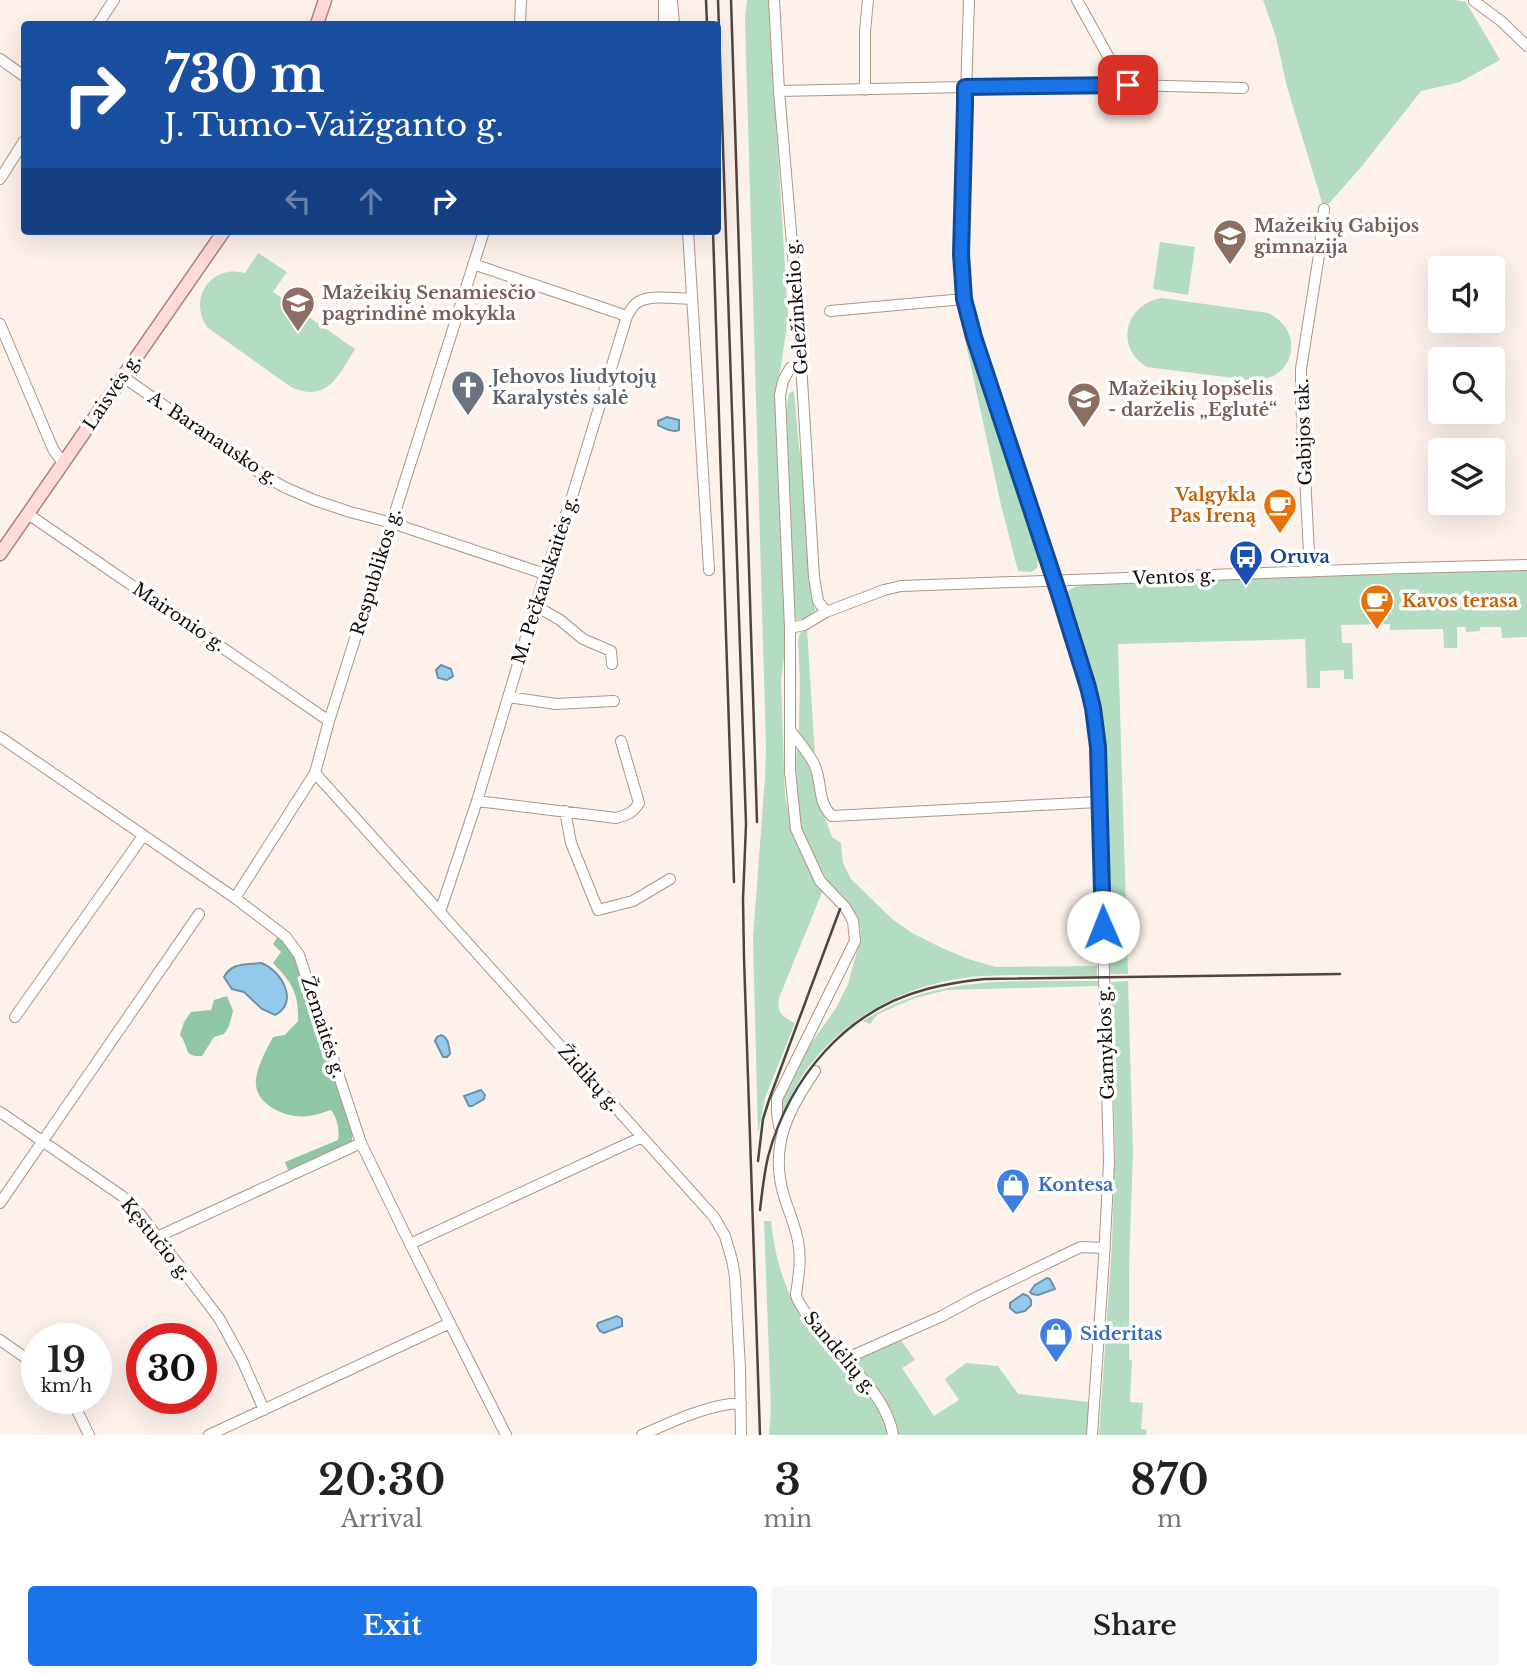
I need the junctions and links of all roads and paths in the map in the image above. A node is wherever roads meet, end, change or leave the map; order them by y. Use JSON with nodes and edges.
{"nodes":[{"id":1,"x":114,"y":0,"type":"edge"},
{"id":2,"x":521,"y":0,"type":"edge"},
{"id":3,"x":664,"y":0,"type":"edge"},
{"id":4,"x":672,"y":0,"type":"edge"},
{"id":5,"x":774,"y":0,"type":"edge"},
{"id":6,"x":868,"y":0,"type":"edge"},
{"id":7,"x":969,"y":0,"type":"edge"},
{"id":8,"x":1077,"y":0,"type":"edge"},
{"id":9,"x":321,"y":1,"type":"edge"},
{"id":10,"x":1474,"y":1,"type":"edge"},
{"id":11,"x":101,"y":21,"type":"edge"},
{"id":12,"x":318,"y":21,"type":"edge"},
{"id":13,"x":520,"y":21,"type":"edge"},
{"id":14,"x":664,"y":21,"type":"edge"},
{"id":15,"x":674,"y":21,"type":"edge"},
{"id":16,"x":1527,"y":46,"type":"edge"},
{"id":17,"x":0,"y":59,"type":"edge"},
{"id":18,"x":21,"y":74,"type":"edge"},
{"id":19,"x":1124,"y":85,"type":"junction"},
{"id":20,"x":965,"y":87,"type":"junction"},
{"id":21,"x":1242,"y":88,"type":"dead end"},
{"id":22,"x":865,"y":90,"type":"junction"},
{"id":23,"x":779,"y":91,"type":"junction"},
{"id":24,"x":21,"y":146,"type":"edge"},
{"id":25,"x":0,"y":179,"type":"edge"},
{"id":26,"x":1324,"y":209,"type":"dead end"},
{"id":27,"x":221,"y":235,"type":"edge"},
{"id":28,"x":483,"y":235,"type":"edge"},
{"id":29,"x":688,"y":235,"type":"edge"},
{"id":30,"x":473,"y":264,"type":"junction"},
{"id":31,"x":692,"y":299,"type":"junction"},
{"id":32,"x":964,"y":299,"type":"junction"},
{"id":33,"x":830,"y":311,"type":"dead end"},
{"id":34,"x":627,"y":316,"type":"junction"},
{"id":35,"x":0,"y":324,"type":"edge"},
{"id":36,"x":801,"y":363,"type":"junction"},
{"id":37,"x":122,"y":376,"type":"junction"},
{"id":38,"x":63,"y":463,"type":"junction"},
{"id":39,"x":28,"y":514,"type":"junction"},
{"id":40,"x":392,"y":523,"type":"junction"},
{"id":41,"x":0,"y":554,"type":"edge"},
{"id":42,"x":1527,"y":565,"type":"edge"},
{"id":43,"x":709,"y":570,"type":"dead end"},
{"id":44,"x":1310,"y":572,"type":"junction"},
{"id":45,"x":545,"y":574,"type":"junction"},
{"id":46,"x":1055,"y":582,"type":"junction"},
{"id":47,"x":536,"y":606,"type":"junction"},
{"id":48,"x":826,"y":612,"type":"junction"},
{"id":49,"x":790,"y":628,"type":"junction"},
{"id":50,"x":612,"y":664,"type":"dead end"},
{"id":51,"x":508,"y":696,"type":"junction"},
{"id":52,"x":614,"y":701,"type":"dead end"},
{"id":53,"x":329,"y":721,"type":"junction"},
{"id":54,"x":791,"y":731,"type":"junction"},
{"id":55,"x":0,"y":737,"type":"edge"},
{"id":56,"x":621,"y":741,"type":"dead end"},
{"id":57,"x":315,"y":774,"type":"junction"},
{"id":58,"x":477,"y":801,"type":"junction"},
{"id":59,"x":1099,"y":802,"type":"junction"},
{"id":60,"x":565,"y":811,"type":"junction"},
{"id":61,"x":143,"y":836,"type":"junction"},
{"id":62,"x":670,"y":879,"type":"dead end"},
{"id":63,"x":235,"y":898,"type":"junction"},
{"id":64,"x":440,"y":912,"type":"junction"},
{"id":65,"x":199,"y":914,"type":"dead end"},
{"id":66,"x":15,"y":1017,"type":"dead end"},
{"id":67,"x":815,"y":1071,"type":"dead end"},
{"id":68,"x":0,"y":1112,"type":"edge"},
{"id":69,"x":783,"y":1127,"type":"junction"},
{"id":70,"x":642,"y":1137,"type":"junction"},
{"id":71,"x":42,"y":1141,"type":"junction"},
{"id":72,"x":361,"y":1143,"type":"junction"},
{"id":73,"x":0,"y":1203,"type":"edge"},
{"id":74,"x":157,"y":1237,"type":"junction"},
{"id":75,"x":410,"y":1244,"type":"junction"},
{"id":76,"x":1105,"y":1248,"type":"junction"},
{"id":77,"x":450,"y":1323,"type":"junction"},
{"id":78,"x":0,"y":1340,"type":"edge"},
{"id":79,"x":21,"y":1355,"type":"edge"},
{"id":80,"x":845,"y":1359,"type":"junction"},
{"id":81,"x":741,"y":1403,"type":"junction"},
{"id":82,"x":264,"y":1409,"type":"junction"},
{"id":83,"x":79,"y":1414,"type":"edge"},
{"id":84,"x":89,"y":1435,"type":"edge"},
{"id":85,"x":209,"y":1435,"type":"edge"},
{"id":86,"x":506,"y":1435,"type":"edge"},
{"id":87,"x":642,"y":1435,"type":"edge"},
{"id":88,"x":741,"y":1435,"type":"edge"},
{"id":89,"x":893,"y":1435,"type":"edge"},
{"id":90,"x":1092,"y":1435,"type":"edge"}],
"edges":[{"from":1,"to":11,"type":"street"},
{"from":2,"to":13,"type":"street"},
{"from":3,"to":14,"type":"street"},
{"from":4,"to":15,"type":"street"},
{"from":5,"to":23,"type":"street","name":"Geležinkelio g."},
{"from":6,"to":22,"type":"street"},
{"from":7,"to":20,"type":"street","name":"Gamyklos g."},
{"from":8,"to":19,"type":"street"},
{"from":9,"to":12,"type":"main road"},
{"from":10,"to":16,"type":"street"},
{"from":17,"to":18,"type":"street"},
{"from":19,"to":20,"type":"street"},
{"from":19,"to":21,"type":"street"},
{"from":20,"to":22,"type":"street"},
{"from":20,"to":32,"type":"street","name":"Gamyklos g."},
{"from":22,"to":23,"type":"street"},
{"from":23,"to":36,"type":"street","name":"Geležinkelio g."},
{"from":24,"to":25,"type":"street"},
{"from":26,"to":44,"type":"street","name":"Gabijos tak."},
{"from":27,"to":37,"type":"main road","name":"Laisvės g."},
{"from":28,"to":30,"type":"street","name":"Respublikos g."},
{"from":29,"to":31,"type":"street"},
{"from":30,"to":34,"type":"street"},
{"from":30,"to":40,"type":"street","name":"Respublikos g."},
{"from":31,"to":34,"type":"street"},
{"from":31,"to":43,"type":"street"},
{"from":32,"to":33,"type":"street"},
{"from":32,"to":46,"type":"street","name":"Gamyklos g."},
{"from":34,"to":45,"type":"street","name":"M. Pečkauskaitės g."},
{"from":35,"to":38,"type":"street"},
{"from":36,"to":48,"type":"street","name":"Geležinkelio g."},
{"from":36,"to":49,"type":"street"},
{"from":37,"to":38,"type":"main road","name":"Laisvės g."},
{"from":37,"to":40,"type":"street","name":"A. Baranausko g."},
{"from":38,"to":39,"type":"main road","name":"Laisvės g."},
{"from":39,"to":41,"type":"main road","name":"Laisvės g."},
{"from":39,"to":53,"type":"street","name":"Maironio g."},
{"from":40,"to":45,"type":"street","name":"A. Baranausko g."},
{"from":40,"to":53,"type":"street","name":"Respublikos g."},
{"from":42,"to":44,"type":"street","name":"Ventos g."},
{"from":44,"to":46,"type":"street","name":"Ventos g."},
{"from":45,"to":47,"type":"street","name":"M. Pečkauskaitės g."},
{"from":46,"to":48,"type":"street","name":"Ventos g."},
{"from":46,"to":59,"type":"street","name":"Gamyklos g."},
{"from":47,"to":50,"type":"street"},
{"from":47,"to":51,"type":"street","name":"M. Pečkauskaitės g."},
{"from":48,"to":49,"type":"street","name":"Ventos g."},
{"from":49,"to":54,"type":"street"},
{"from":51,"to":52,"type":"street"},
{"from":51,"to":58,"type":"street","name":"M. Pečkauskaitės g."},
{"from":53,"to":57,"type":"street","name":"Respublikos g."},
{"from":54,"to":59,"type":"street"},
{"from":54,"to":69,"type":"street"},
{"from":55,"to":61,"type":"street","name":"Žemaitės g."},
{"from":56,"to":60,"type":"street"},
{"from":57,"to":63,"type":"street","name":"Respublikos g."},
{"from":57,"to":64,"type":"street","name":"Židikų g."},
{"from":58,"to":60,"type":"street"},
{"from":58,"to":64,"type":"street","name":"M. Pečkauskaitės g."},
{"from":59,"to":76,"type":"street","name":"Gamyklos g."},
{"from":60,"to":62,"type":"street"},
{"from":61,"to":63,"type":"street","name":"Žemaitės g."},
{"from":61,"to":66,"type":"street"},
{"from":63,"to":72,"type":"street","name":"Žemaitės g."},
{"from":64,"to":70,"type":"street","name":"Židikų g."},
{"from":65,"to":71,"type":"street"},
{"from":67,"to":69,"type":"street","name":"Sandėlių g."},
{"from":68,"to":71,"type":"street","name":"Kęstučio g."},
{"from":69,"to":80,"type":"street","name":"Sandėlių g."},
{"from":70,"to":75,"type":"street"},
{"from":70,"to":81,"type":"street","name":"Židikų g."},
{"from":71,"to":73,"type":"street"},
{"from":71,"to":74,"type":"street","name":"Kęstučio g."},
{"from":72,"to":74,"type":"street"},
{"from":72,"to":75,"type":"street","name":"Žemaitės g."},
{"from":74,"to":82,"type":"street","name":"Kęstučio g."},
{"from":75,"to":77,"type":"street","name":"Žemaitės g."},
{"from":76,"to":80,"type":"street"},
{"from":76,"to":90,"type":"street","name":"Gamyklos g."},
{"from":77,"to":82,"type":"street"},
{"from":77,"to":86,"type":"street","name":"Žemaitės g."},
{"from":78,"to":79,"type":"street"},
{"from":80,"to":89,"type":"street","name":"Sandėlių g."},
{"from":81,"to":87,"type":"street"},
{"from":81,"to":88,"type":"street","name":"Židikų g."},
{"from":82,"to":85,"type":"street"},
{"from":83,"to":84,"type":"street"}]}
